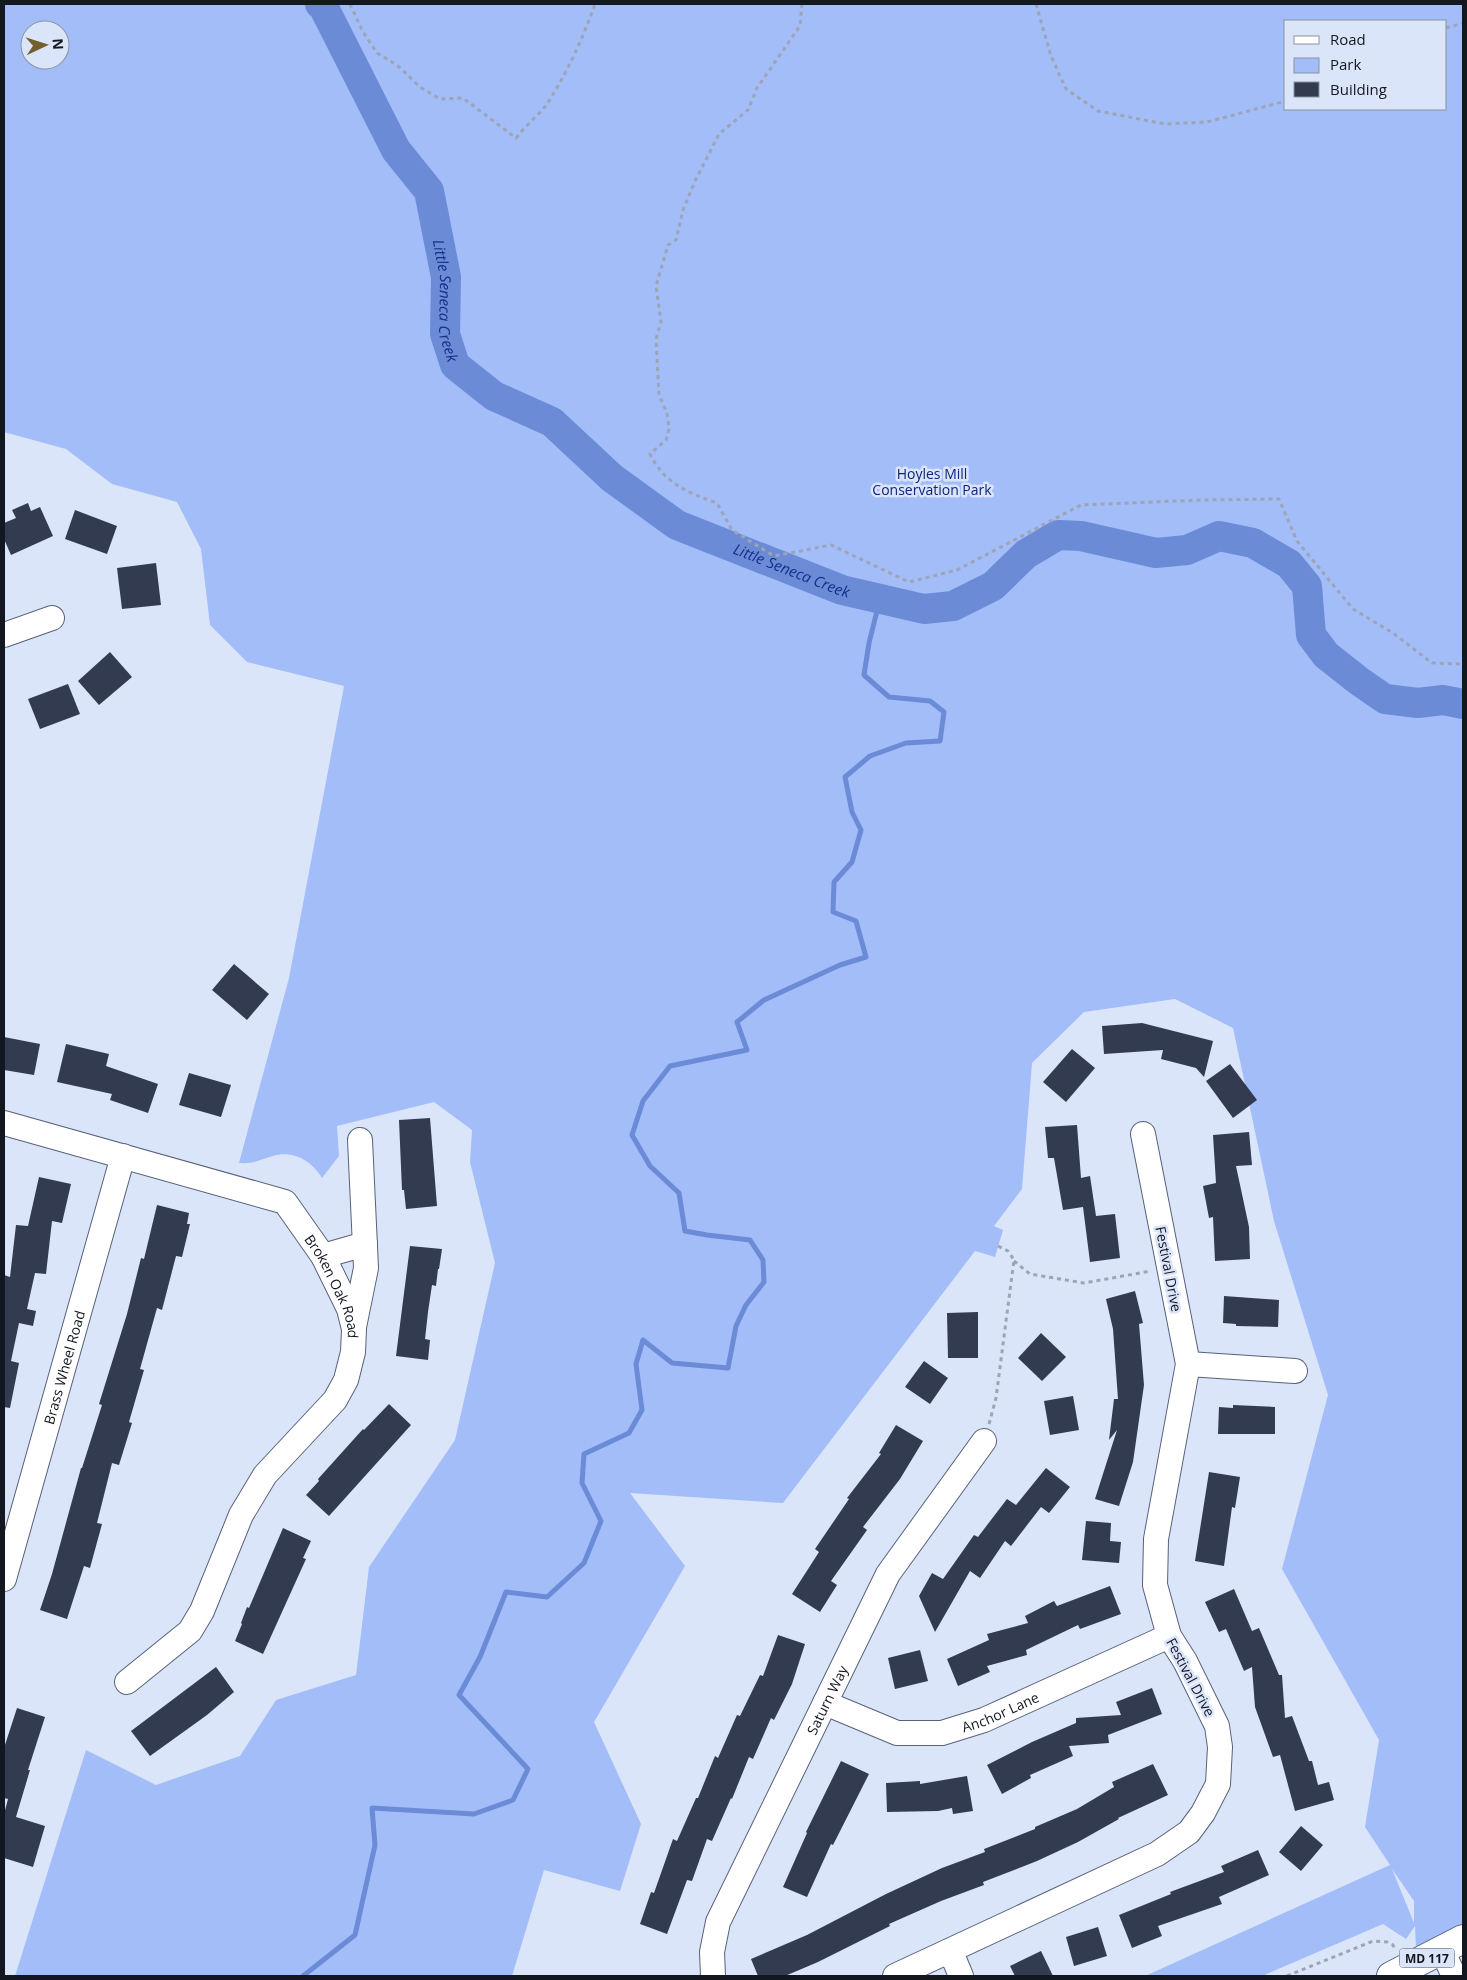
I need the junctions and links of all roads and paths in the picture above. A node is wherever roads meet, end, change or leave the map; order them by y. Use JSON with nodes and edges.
{"nodes":[{"id":1,"x":350,"y":4,"type":"edge"},
{"id":2,"x":595,"y":4,"type":"edge"},
{"id":3,"x":802,"y":4,"type":"edge"},
{"id":4,"x":1036,"y":4,"type":"edge"},
{"id":5,"x":1463,"y":23,"type":"edge"},
{"id":6,"x":1447,"y":28,"type":"edge"},
{"id":7,"x":1284,"y":102,"type":"edge"},
{"id":8,"x":52,"y":618,"type":"dead end"},
{"id":9,"x":4,"y":636,"type":"edge"},
{"id":10,"x":1463,"y":664,"type":"edge"},
{"id":11,"x":4,"y":1123,"type":"edge"},
{"id":12,"x":1143,"y":1134,"type":"dead end"},
{"id":13,"x":360,"y":1140,"type":"dead end"},
{"id":14,"x":123,"y":1156,"type":"junction"},
{"id":15,"x":365,"y":1244,"type":"junction"},
{"id":16,"x":998,"y":1246,"type":"dead end"},
{"id":17,"x":324,"y":1256,"type":"junction"},
{"id":18,"x":1014,"y":1260,"type":"junction"},
{"id":19,"x":1169,"y":1266,"type":"junction"},
{"id":20,"x":354,"y":1329,"type":"junction"},
{"id":21,"x":1188,"y":1364,"type":"junction"},
{"id":22,"x":1295,"y":1371,"type":"dead end"},
{"id":23,"x":984,"y":1441,"type":"joint"},
{"id":24,"x":4,"y":1579,"type":"edge"},
{"id":25,"x":1168,"y":1636,"type":"junction"},
{"id":26,"x":127,"y":1682,"type":"dead end"},
{"id":27,"x":825,"y":1703,"type":"junction"},
{"id":28,"x":1453,"y":1944,"type":"edge"},
{"id":29,"x":950,"y":1952,"type":"junction"},
{"id":30,"x":1397,"y":1973,"type":"edge"},
{"id":31,"x":713,"y":1976,"type":"edge"},
{"id":32,"x":895,"y":1976,"type":"edge"},
{"id":33,"x":962,"y":1976,"type":"edge"},
{"id":34,"x":1287,"y":1976,"type":"edge"},
{"id":35,"x":1454,"y":1976,"type":"edge"}],
"edges":[{"from":1,"to":2,"type":"path"},
{"from":3,"to":10,"type":"path"},
{"from":4,"to":7,"type":"path"},
{"from":5,"to":6,"type":"path"},
{"from":8,"to":9,"type":"street"},
{"from":11,"to":14,"type":"street","name":"Broken Oak Road"},
{"from":12,"to":19,"type":"street","name":"Festival Drive"},
{"from":13,"to":15,"type":"street"},
{"from":14,"to":17,"type":"street","name":"Broken Oak Road"},
{"from":14,"to":24,"type":"street","name":"Brass Wheel Road"},
{"from":15,"to":17,"type":"street"},
{"from":15,"to":20,"type":"street"},
{"from":16,"to":18,"type":"path"},
{"from":17,"to":20,"type":"street","name":"Broken Oak Road"},
{"from":18,"to":19,"type":"path"},
{"from":18,"to":23,"type":"path"},
{"from":19,"to":21,"type":"street","name":"Festival Drive"},
{"from":20,"to":26,"type":"street","name":"Broken Oak Road"},
{"from":21,"to":22,"type":"street"},
{"from":21,"to":25,"type":"street","name":"Festival Drive"},
{"from":23,"to":27,"type":"street","name":"Saturn Way"},
{"from":25,"to":27,"type":"street","name":"Anchor Lane"},
{"from":25,"to":29,"type":"street","name":"Festival Drive"},
{"from":27,"to":31,"type":"street","name":"Saturn Way"},
{"from":28,"to":30,"type":"main road","number":"MD 117"},
{"from":28,"to":35,"type":"street"},
{"from":29,"to":32,"type":"street","name":"Festival Drive"},
{"from":29,"to":33,"type":"street"},
{"from":30,"to":34,"type":"path"}]}
